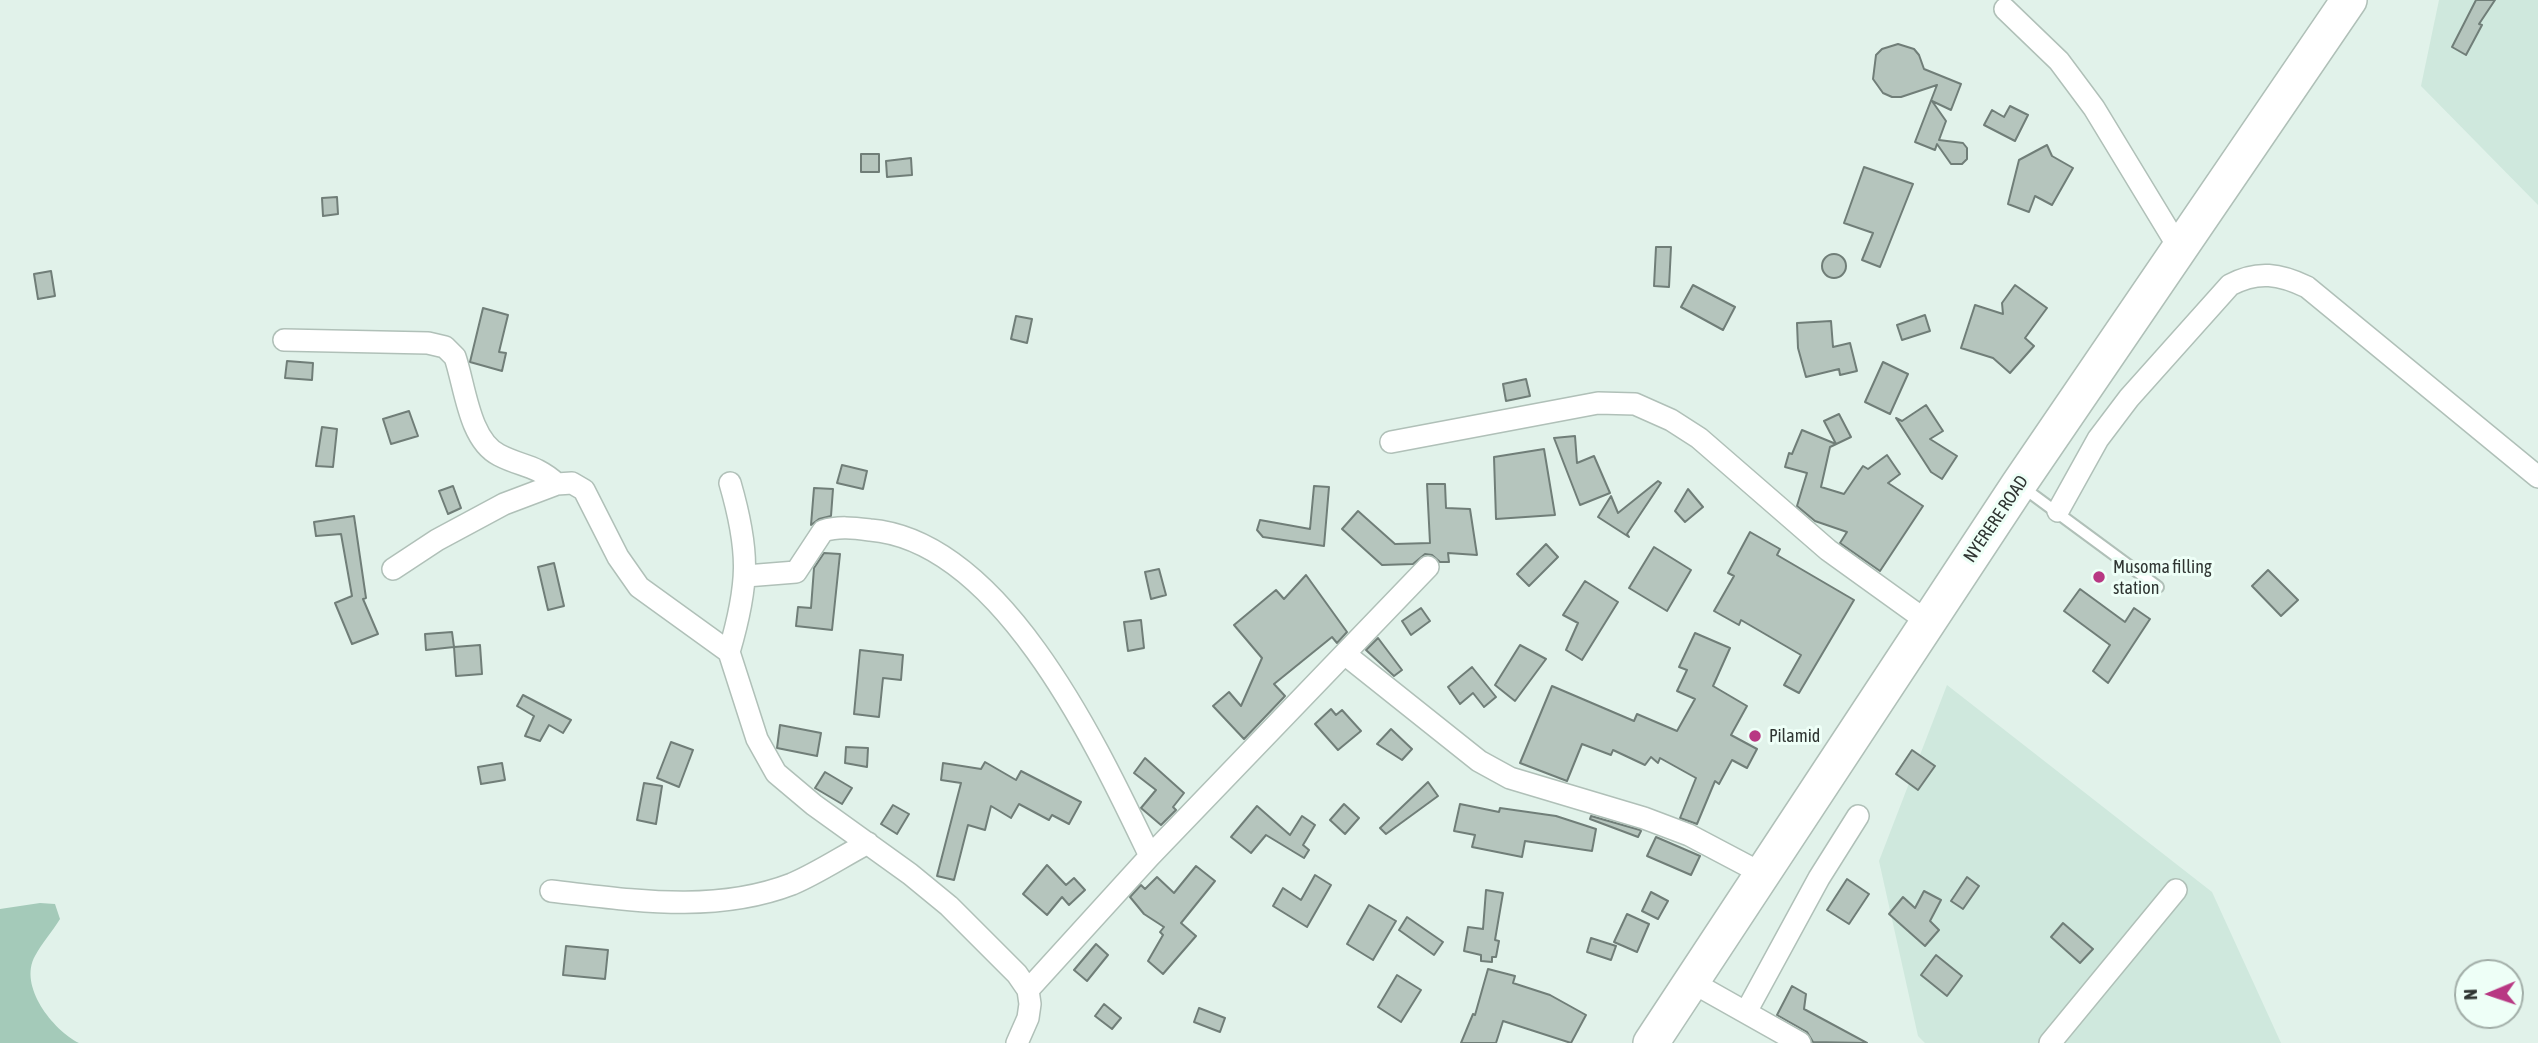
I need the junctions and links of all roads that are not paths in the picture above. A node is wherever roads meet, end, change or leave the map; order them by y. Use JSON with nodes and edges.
{"nodes":[{"id":1,"x":2349,"y":0,"type":"edge"},
{"id":2,"x":2006,"y":9,"type":"dead end"},
{"id":3,"x":2179,"y":248,"type":"junction"},
{"id":4,"x":284,"y":340,"type":"dead end"},
{"id":5,"x":1391,"y":442,"type":"dead end"},
{"id":6,"x":2538,"y":477,"type":"edge"},
{"id":7,"x":730,"y":483,"type":"dead end"},
{"id":8,"x":557,"y":484,"type":"junction"},
{"id":9,"x":2019,"y":484,"type":"junction"},
{"id":10,"x":2058,"y":511,"type":"junction"},
{"id":11,"x":1428,"y":567,"type":"dead end"},
{"id":12,"x":393,"y":569,"type":"dead end"},
{"id":13,"x":746,"y":576,"type":"junction"},
{"id":14,"x":2158,"y":587,"type":"dead end"},
{"id":15,"x":1928,"y":622,"type":"junction"},
{"id":16,"x":729,"y":652,"type":"junction"},
{"id":17,"x":1346,"y":655,"type":"junction"},
{"id":18,"x":1858,"y":816,"type":"dead end"},
{"id":19,"x":868,"y":843,"type":"junction"},
{"id":20,"x":1150,"y":856,"type":"junction"},
{"id":21,"x":1762,"y":873,"type":"junction"},
{"id":22,"x":2176,"y":890,"type":"dead end"},
{"id":23,"x":551,"y":891,"type":"dead end"},
{"id":24,"x":1690,"y":981,"type":"junction"},
{"id":25,"x":1028,"y":990,"type":"junction"},
{"id":26,"x":1746,"y":1012,"type":"junction"},
{"id":27,"x":1017,"y":1043,"type":"edge"},
{"id":28,"x":1650,"y":1043,"type":"edge"},
{"id":29,"x":1800,"y":1043,"type":"edge"},
{"id":30,"x":2050,"y":1043,"type":"edge"}],
"edges":[{"from":1,"to":3,"type":"main road","name":"NYERERE ROAD"},
{"from":2,"to":3,"type":"street"},
{"from":3,"to":9,"type":"main road","name":"NYERERE ROAD"},
{"from":4,"to":8,"type":"street"},
{"from":5,"to":15,"type":"street"},
{"from":6,"to":10,"type":"street"},
{"from":7,"to":13,"type":"street"},
{"from":8,"to":12,"type":"street"},
{"from":8,"to":16,"type":"street"},
{"from":9,"to":10,"type":"lane"},
{"from":9,"to":15,"type":"main road","name":"NYERERE ROAD"},
{"from":10,"to":14,"type":"lane"},
{"from":11,"to":17,"type":"street"},
{"from":13,"to":16,"type":"street"},
{"from":13,"to":20,"type":"street"},
{"from":15,"to":21,"type":"main road","name":"NYERERE ROAD"},
{"from":16,"to":19,"type":"street"},
{"from":17,"to":20,"type":"street"},
{"from":17,"to":21,"type":"street"},
{"from":18,"to":26,"type":"street"},
{"from":19,"to":23,"type":"street"},
{"from":19,"to":25,"type":"street"},
{"from":20,"to":25,"type":"street"},
{"from":21,"to":24,"type":"main road","name":"NYERERE ROAD"},
{"from":22,"to":30,"type":"street"},
{"from":24,"to":26,"type":"street"},
{"from":24,"to":28,"type":"main road","name":"NYERERE ROAD"},
{"from":25,"to":27,"type":"street"},
{"from":26,"to":29,"type":"street"}]}
